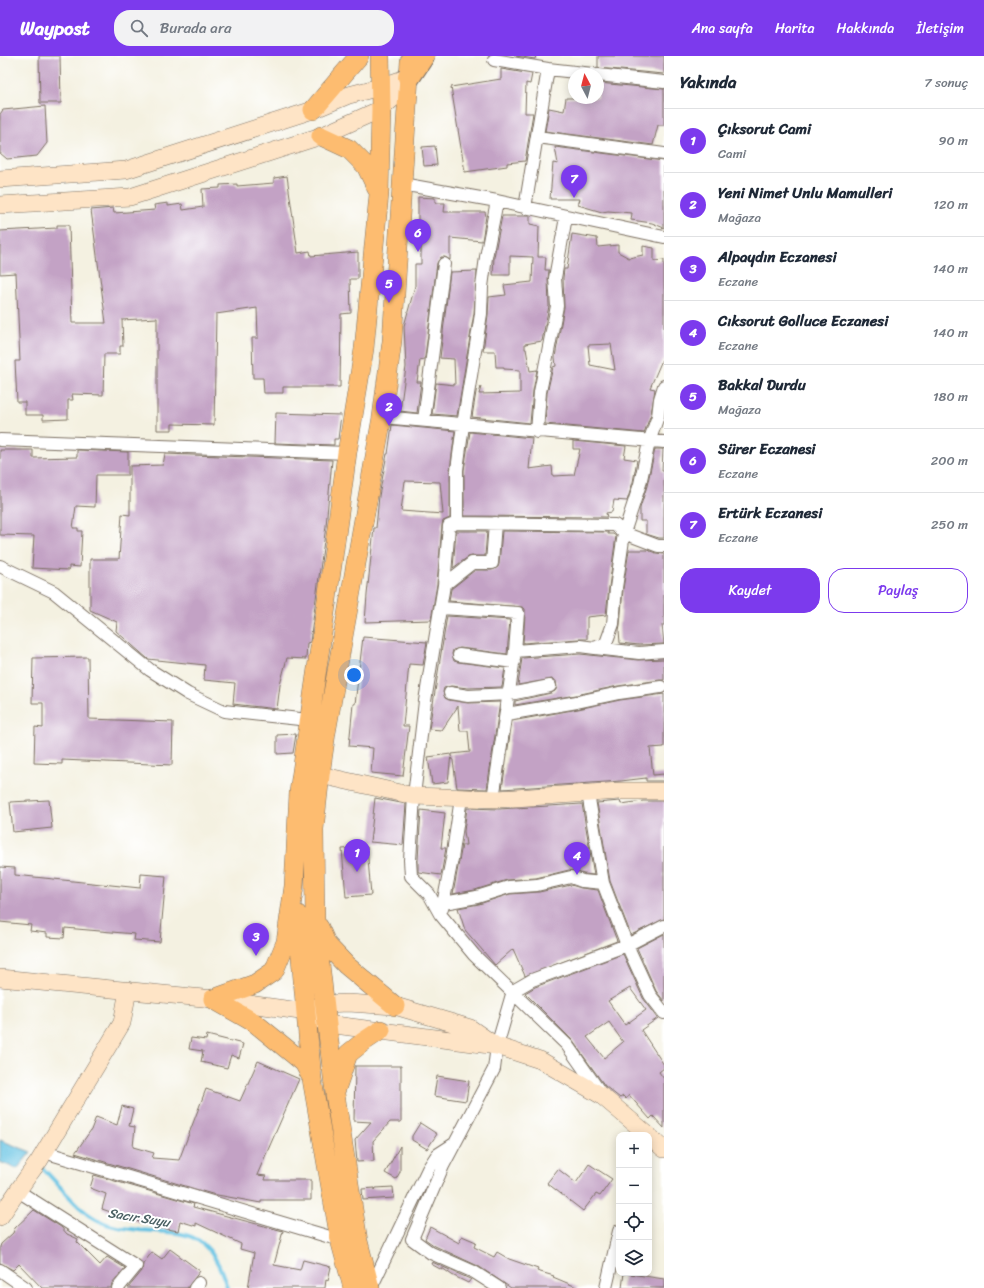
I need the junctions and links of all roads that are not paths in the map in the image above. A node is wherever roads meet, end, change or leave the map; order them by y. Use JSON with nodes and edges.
{"nodes":[{"id":1,"x":359,"y":56,"type":"edge"},
{"id":2,"x":380,"y":56,"type":"edge"},
{"id":3,"x":423,"y":56,"type":"edge"},
{"id":4,"x":494,"y":60,"type":"dead end"},
{"id":5,"x":410,"y":67,"type":"edge"},
{"id":6,"x":548,"y":69,"type":"junction"},
{"id":7,"x":568,"y":71,"type":"edge"},
{"id":8,"x":604,"y":76,"type":"edge"},
{"id":9,"x":664,"y":82,"type":"edge"},
{"id":10,"x":380,"y":87,"type":"junction"},
{"id":11,"x":382,"y":109,"type":"junction"},
{"id":12,"x":313,"y":110,"type":"junction"},
{"id":13,"x":321,"y":136,"type":"junction"},
{"id":14,"x":537,"y":137,"type":"junction"},
{"id":15,"x":664,"y":154,"type":"edge"},
{"id":16,"x":0,"y":179,"type":"edge"},
{"id":17,"x":402,"y":184,"type":"junction"},
{"id":18,"x":379,"y":194,"type":"junction"},
{"id":19,"x":497,"y":201,"type":"junction"},
{"id":20,"x":0,"y":205,"type":"edge"},
{"id":21,"x":525,"y":208,"type":"junction"},
{"id":22,"x":566,"y":217,"type":"junction"},
{"id":23,"x":664,"y":237,"type":"edge"},
{"id":24,"x":444,"y":264,"type":"dead end"},
{"id":25,"x":664,"y":386,"type":"edge"},
{"id":26,"x":382,"y":417,"type":"junction"},
{"id":27,"x":424,"y":420,"type":"junction"},
{"id":28,"x":463,"y":425,"type":"junction"},
{"id":29,"x":537,"y":432,"type":"junction"},
{"id":30,"x":0,"y":440,"type":"edge"},
{"id":31,"x":649,"y":442,"type":"junction"},
{"id":32,"x":664,"y":442,"type":"edge"},
{"id":33,"x":347,"y":453,"type":"junction"},
{"id":34,"x":495,"y":523,"type":"junction"},
{"id":35,"x":457,"y":524,"type":"junction"},
{"id":36,"x":624,"y":533,"type":"junction"},
{"id":37,"x":664,"y":546,"type":"edge"},
{"id":38,"x":0,"y":566,"type":"edge"},
{"id":39,"x":444,"y":585,"type":"junction"},
{"id":40,"x":441,"y":608,"type":"junction"},
{"id":41,"x":595,"y":648,"type":"junction"},
{"id":42,"x":664,"y":651,"type":"edge"},
{"id":43,"x":459,"y":655,"type":"dead end"},
{"id":44,"x":514,"y":656,"type":"junction"},
{"id":45,"x":550,"y":686,"type":"dead end"},
{"id":46,"x":661,"y":688,"type":"dead end"},
{"id":47,"x":450,"y":693,"type":"dead end"},
{"id":48,"x":510,"y":694,"type":"junction"},
{"id":49,"x":507,"y":714,"type":"junction"},
{"id":50,"x":309,"y":720,"type":"junction"},
{"id":51,"x":320,"y":775,"type":"junction"},
{"id":52,"x":664,"y":792,"type":"edge"},
{"id":53,"x":588,"y":793,"type":"junction"},
{"id":54,"x":414,"y":796,"type":"junction"},
{"id":55,"x":461,"y":798,"type":"junction"},
{"id":56,"x":493,"y":798,"type":"junction"},
{"id":57,"x":603,"y":883,"type":"junction"},
{"id":58,"x":294,"y":886,"type":"junction"},
{"id":59,"x":442,"y":908,"type":"junction"},
{"id":60,"x":315,"y":921,"type":"junction"},
{"id":61,"x":664,"y":926,"type":"edge"},
{"id":62,"x":627,"y":945,"type":"junction"},
{"id":63,"x":0,"y":978,"type":"edge"},
{"id":64,"x":128,"y":990,"type":"junction"},
{"id":65,"x":512,"y":991,"type":"junction"},
{"id":66,"x":213,"y":999,"type":"junction"},
{"id":67,"x":324,"y":1004,"type":"junction"},
{"id":68,"x":395,"y":1006,"type":"junction"},
{"id":69,"x":307,"y":1012,"type":"junction"},
{"id":70,"x":664,"y":1012,"type":"edge"},
{"id":71,"x":327,"y":1024,"type":"junction"},
{"id":72,"x":381,"y":1030,"type":"junction"},
{"id":73,"x":497,"y":1046,"type":"junction"},
{"id":74,"x":312,"y":1079,"type":"junction"},
{"id":75,"x":335,"y":1094,"type":"junction"},
{"id":76,"x":602,"y":1096,"type":"junction"},
{"id":77,"x":644,"y":1132,"type":"edge"},
{"id":78,"x":652,"y":1138,"type":"edge"},
{"id":79,"x":456,"y":1143,"type":"junction"},
{"id":80,"x":664,"y":1149,"type":"edge"},
{"id":81,"x":42,"y":1156,"type":"junction"},
{"id":82,"x":18,"y":1191,"type":"junction"},
{"id":83,"x":0,"y":1218,"type":"edge"},
{"id":84,"x":340,"y":1240,"type":"junction"},
{"id":85,"x":617,"y":1240,"type":"edge"},
{"id":86,"x":0,"y":1270,"type":"edge"},
{"id":87,"x":26,"y":1288,"type":"edge"},
{"id":88,"x":118,"y":1288,"type":"edge"},
{"id":89,"x":353,"y":1288,"type":"edge"},
{"id":90,"x":370,"y":1288,"type":"edge"},
{"id":91,"x":499,"y":1288,"type":"edge"},
{"id":92,"x":606,"y":1288,"type":"edge"}],
"edges":[{"from":1,"to":12,"type":"main road"},
{"from":2,"to":10,"type":"main road"},
{"from":3,"to":5,"type":"highway"},
{"from":4,"to":6,"type":"street"},
{"from":5,"to":10,"type":"street"},
{"from":5,"to":11,"type":"street"},
{"from":5,"to":17,"type":"main road"},
{"from":6,"to":7,"type":"street"},
{"from":6,"to":14,"type":"street"},
{"from":8,"to":9,"type":"street"},
{"from":10,"to":11,"type":"main road"},
{"from":10,"to":12,"type":"street"},
{"from":11,"to":13,"type":"street"},
{"from":11,"to":18,"type":"main road"},
{"from":12,"to":16,"type":"street"},
{"from":13,"to":18,"type":"main road"},
{"from":13,"to":20,"type":"street"},
{"from":14,"to":15,"type":"street"},
{"from":14,"to":21,"type":"street"},
{"from":17,"to":19,"type":"street"},
{"from":17,"to":26,"type":"main road"},
{"from":18,"to":33,"type":"main road"},
{"from":19,"to":21,"type":"street"},
{"from":19,"to":28,"type":"street"},
{"from":21,"to":22,"type":"street"},
{"from":22,"to":23,"type":"street"},
{"from":22,"to":29,"type":"street"},
{"from":24,"to":27,"type":"street"},
{"from":25,"to":31,"type":"street"},
{"from":26,"to":27,"type":"street"},
{"from":26,"to":51,"type":"main road"},
{"from":27,"to":28,"type":"street"},
{"from":28,"to":29,"type":"street"},
{"from":28,"to":35,"type":"street"},
{"from":29,"to":31,"type":"street"},
{"from":30,"to":33,"type":"street"},
{"from":31,"to":32,"type":"street"},
{"from":31,"to":36,"type":"street"},
{"from":33,"to":50,"type":"main road"},
{"from":34,"to":35,"type":"street"},
{"from":34,"to":36,"type":"street"},
{"from":34,"to":39,"type":"street"},
{"from":35,"to":39,"type":"street"},
{"from":36,"to":37,"type":"street"},
{"from":36,"to":41,"type":"street"},
{"from":38,"to":50,"type":"street"},
{"from":39,"to":40,"type":"street"},
{"from":40,"to":44,"type":"street"},
{"from":40,"to":54,"type":"street"},
{"from":41,"to":42,"type":"street"},
{"from":41,"to":44,"type":"street"},
{"from":43,"to":44,"type":"street"},
{"from":44,"to":48,"type":"street"},
{"from":45,"to":48,"type":"street"},
{"from":46,"to":49,"type":"street"},
{"from":47,"to":48,"type":"street"},
{"from":48,"to":49,"type":"street"},
{"from":49,"to":56,"type":"street"},
{"from":50,"to":58,"type":"main road"},
{"from":51,"to":54,"type":"street"},
{"from":51,"to":60,"type":"main road"},
{"from":52,"to":53,"type":"street"},
{"from":53,"to":56,"type":"street"},
{"from":53,"to":57,"type":"street"},
{"from":54,"to":55,"type":"street"},
{"from":54,"to":59,"type":"street"},
{"from":55,"to":56,"type":"street"},
{"from":55,"to":59,"type":"street"},
{"from":57,"to":59,"type":"street"},
{"from":57,"to":62,"type":"street"},
{"from":58,"to":66,"type":"main road"},
{"from":58,"to":69,"type":"main road"},
{"from":59,"to":65,"type":"street"},
{"from":60,"to":67,"type":"main road"},
{"from":60,"to":68,"type":"main road"},
{"from":61,"to":62,"type":"street"},
{"from":62,"to":65,"type":"street"},
{"from":62,"to":70,"type":"street"},
{"from":63,"to":64,"type":"street"},
{"from":64,"to":66,"type":"street"},
{"from":64,"to":81,"type":"street"},
{"from":65,"to":73,"type":"street"},
{"from":65,"to":76,"type":"street"},
{"from":66,"to":69,"type":"street"},
{"from":66,"to":74,"type":"main road"},
{"from":67,"to":68,"type":"street"},
{"from":67,"to":69,"type":"street"},
{"from":67,"to":71,"type":"main road"},
{"from":68,"to":73,"type":"street"},
{"from":69,"to":71,"type":"street"},
{"from":69,"to":74,"type":"main road"},
{"from":71,"to":72,"type":"street"},
{"from":71,"to":75,"type":"main road"},
{"from":72,"to":73,"type":"street"},
{"from":72,"to":75,"type":"main road"},
{"from":73,"to":76,"type":"street"},
{"from":73,"to":79,"type":"street"},
{"from":74,"to":84,"type":"main road"},
{"from":75,"to":90,"type":"main road"},
{"from":76,"to":77,"type":"street"},
{"from":78,"to":80,"type":"street"},
{"from":79,"to":90,"type":"street"},
{"from":79,"to":91,"type":"street"},
{"from":81,"to":82,"type":"street"},
{"from":81,"to":84,"type":"street"},
{"from":82,"to":83,"type":"street"},
{"from":82,"to":88,"type":"street"},
{"from":84,"to":89,"type":"main road"},
{"from":85,"to":92,"type":"street"},
{"from":86,"to":87,"type":"street"}]}
